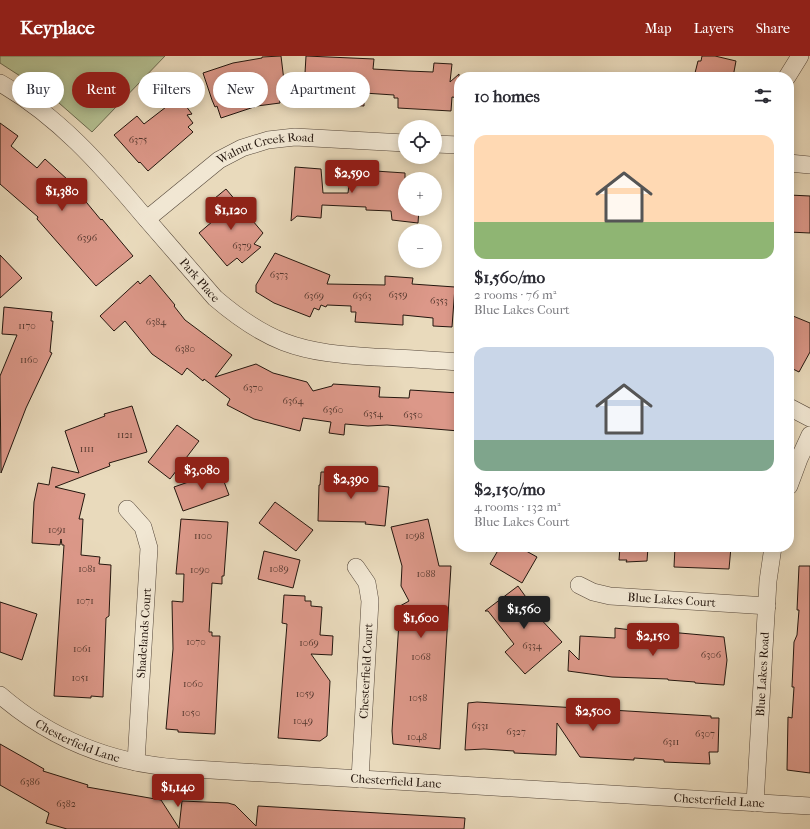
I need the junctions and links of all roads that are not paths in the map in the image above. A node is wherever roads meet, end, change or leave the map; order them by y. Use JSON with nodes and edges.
{"nodes":[{"id":1,"x":800,"y":56,"type":"edge"},
{"id":2,"x":790,"y":72,"type":"edge"},
{"id":3,"x":0,"y":83,"type":"edge"},
{"id":4,"x":398,"y":142,"type":"edge"},
{"id":5,"x":442,"y":144,"type":"edge"},
{"id":6,"x":454,"y":145,"type":"edge"},
{"id":7,"x":794,"y":164,"type":"edge"},
{"id":8,"x":810,"y":165,"type":"edge"},
{"id":9,"x":147,"y":219,"type":"junction"},
{"id":10,"x":454,"y":362,"type":"edge"},
{"id":11,"x":794,"y":410,"type":"edge"},
{"id":12,"x":810,"y":418,"type":"edge"},
{"id":13,"x":810,"y":435,"type":"edge"},
{"id":14,"x":794,"y":472,"type":"edge"},
{"id":15,"x":127,"y":509,"type":"dead end"},
{"id":16,"x":772,"y":552,"type":"edge"},
{"id":17,"x":356,"y":567,"type":"dead end"},
{"id":18,"x":579,"y":586,"type":"dead end"},
{"id":19,"x":767,"y":606,"type":"junction"},
{"id":20,"x":0,"y":695,"type":"edge"},
{"id":21,"x":136,"y":762,"type":"junction"},
{"id":22,"x":360,"y":779,"type":"junction"},
{"id":23,"x":755,"y":803,"type":"junction"},
{"id":24,"x":810,"y":806,"type":"edge"}],
"edges":[{"from":1,"to":2,"type":"street"},
{"from":3,"to":9,"type":"street","name":"Park Place"},
{"from":4,"to":9,"type":"street","name":"Walnut Creek Road"},
{"from":5,"to":6,"type":"street"},
{"from":7,"to":8,"type":"street"},
{"from":9,"to":10,"type":"street","name":"Park Place"},
{"from":11,"to":12,"type":"street"},
{"from":13,"to":14,"type":"street"},
{"from":15,"to":21,"type":"street","name":"Shadelands Court"},
{"from":16,"to":19,"type":"street","name":"Blue Lakes Road"},
{"from":17,"to":22,"type":"street","name":"Chesterfield Court"},
{"from":18,"to":19,"type":"street","name":"Blue Lakes Court"},
{"from":19,"to":23,"type":"street","name":"Blue Lakes Road"},
{"from":20,"to":21,"type":"street","name":"Chesterfield Lane"},
{"from":21,"to":22,"type":"street","name":"Chesterfield Lane"},
{"from":22,"to":23,"type":"street","name":"Chesterfield Lane"},
{"from":23,"to":24,"type":"street","name":"Chesterfield Lane"}]}
